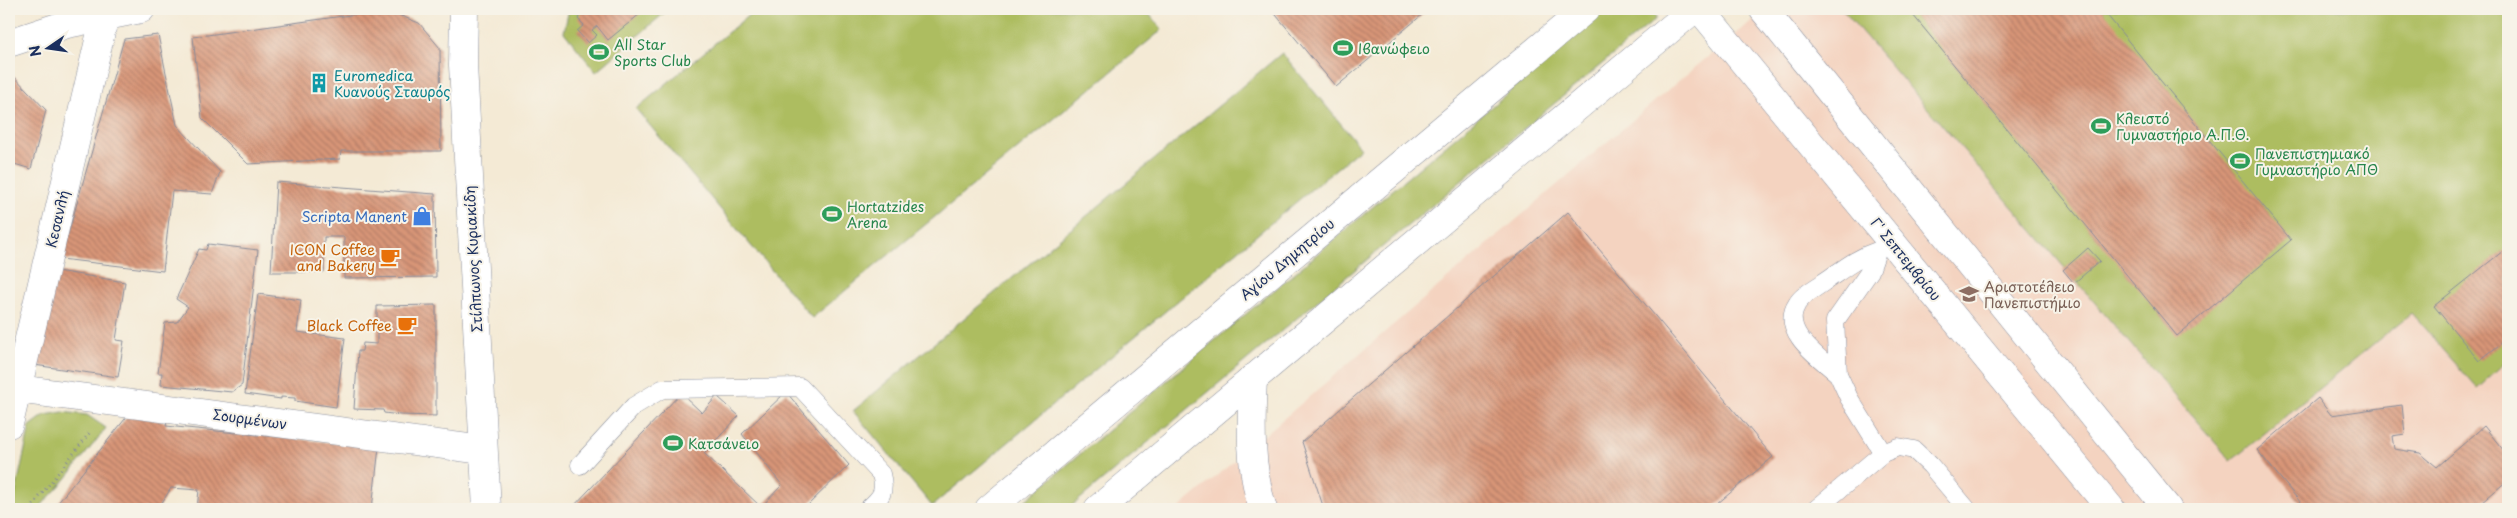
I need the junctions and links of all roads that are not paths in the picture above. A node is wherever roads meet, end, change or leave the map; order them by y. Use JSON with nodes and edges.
{"nodes":[{"id":1,"x":141,"y":9,"type":"edge"},
{"id":2,"x":464,"y":9,"type":"edge"},
{"id":3,"x":1586,"y":9,"type":"edge"},
{"id":4,"x":1694,"y":9,"type":"edge"},
{"id":5,"x":1700,"y":9,"type":"edge"},
{"id":6,"x":1763,"y":9,"type":"edge"},
{"id":7,"x":101,"y":12,"type":"edge"},
{"id":8,"x":9,"y":43,"type":"edge"},
{"id":9,"x":1884,"y":246,"type":"junction"},
{"id":10,"x":1838,"y":374,"type":"junction"},
{"id":11,"x":1254,"y":378,"type":"junction"},
{"id":12,"x":17,"y":389,"type":"junction"},
{"id":13,"x":9,"y":424,"type":"edge"},
{"id":14,"x":483,"y":450,"type":"junction"},
{"id":15,"x":1883,"y":452,"type":"junction"},
{"id":16,"x":580,"y":465,"type":"dead end"},
{"id":17,"x":487,"y":509,"type":"edge"},
{"id":18,"x":868,"y":509,"type":"edge"},
{"id":19,"x":989,"y":509,"type":"edge"},
{"id":20,"x":1098,"y":509,"type":"edge"},
{"id":21,"x":1263,"y":509,"type":"edge"},
{"id":22,"x":1816,"y":509,"type":"edge"},
{"id":23,"x":1967,"y":509,"type":"edge"},
{"id":24,"x":2111,"y":509,"type":"edge"},
{"id":25,"x":2168,"y":509,"type":"edge"}],
"edges":[{"from":1,"to":7,"type":"main road"},
{"from":2,"to":14,"type":"main road","name":"Στίλπωνος Κυριακίδη"},
{"from":3,"to":19,"type":"main road","name":"Αγίου Δημητρίου"},
{"from":4,"to":11,"type":"main road"},
{"from":5,"to":9,"type":"main road","name":"Γ' Σεπτεμβρίου"},
{"from":6,"to":25,"type":"main road"},
{"from":7,"to":8,"type":"main road"},
{"from":7,"to":12,"type":"main road","name":"Κεσανλή"},
{"from":9,"to":10,"type":"lane"},
{"from":9,"to":10,"type":"lane"},
{"from":9,"to":24,"type":"main road","name":"Γ' Σεπτεμβρίου"},
{"from":10,"to":15,"type":"lane"},
{"from":11,"to":20,"type":"main road"},
{"from":11,"to":21,"type":"main road"},
{"from":12,"to":13,"type":"main road","name":"Κεσανλή"},
{"from":12,"to":14,"type":"main road","name":"Σουρμένων"},
{"from":14,"to":17,"type":"main road","name":"Στίλπωνος Κυριακίδη"},
{"from":15,"to":22,"type":"lane"},
{"from":15,"to":23,"type":"lane"},
{"from":16,"to":18,"type":"lane"}]}
